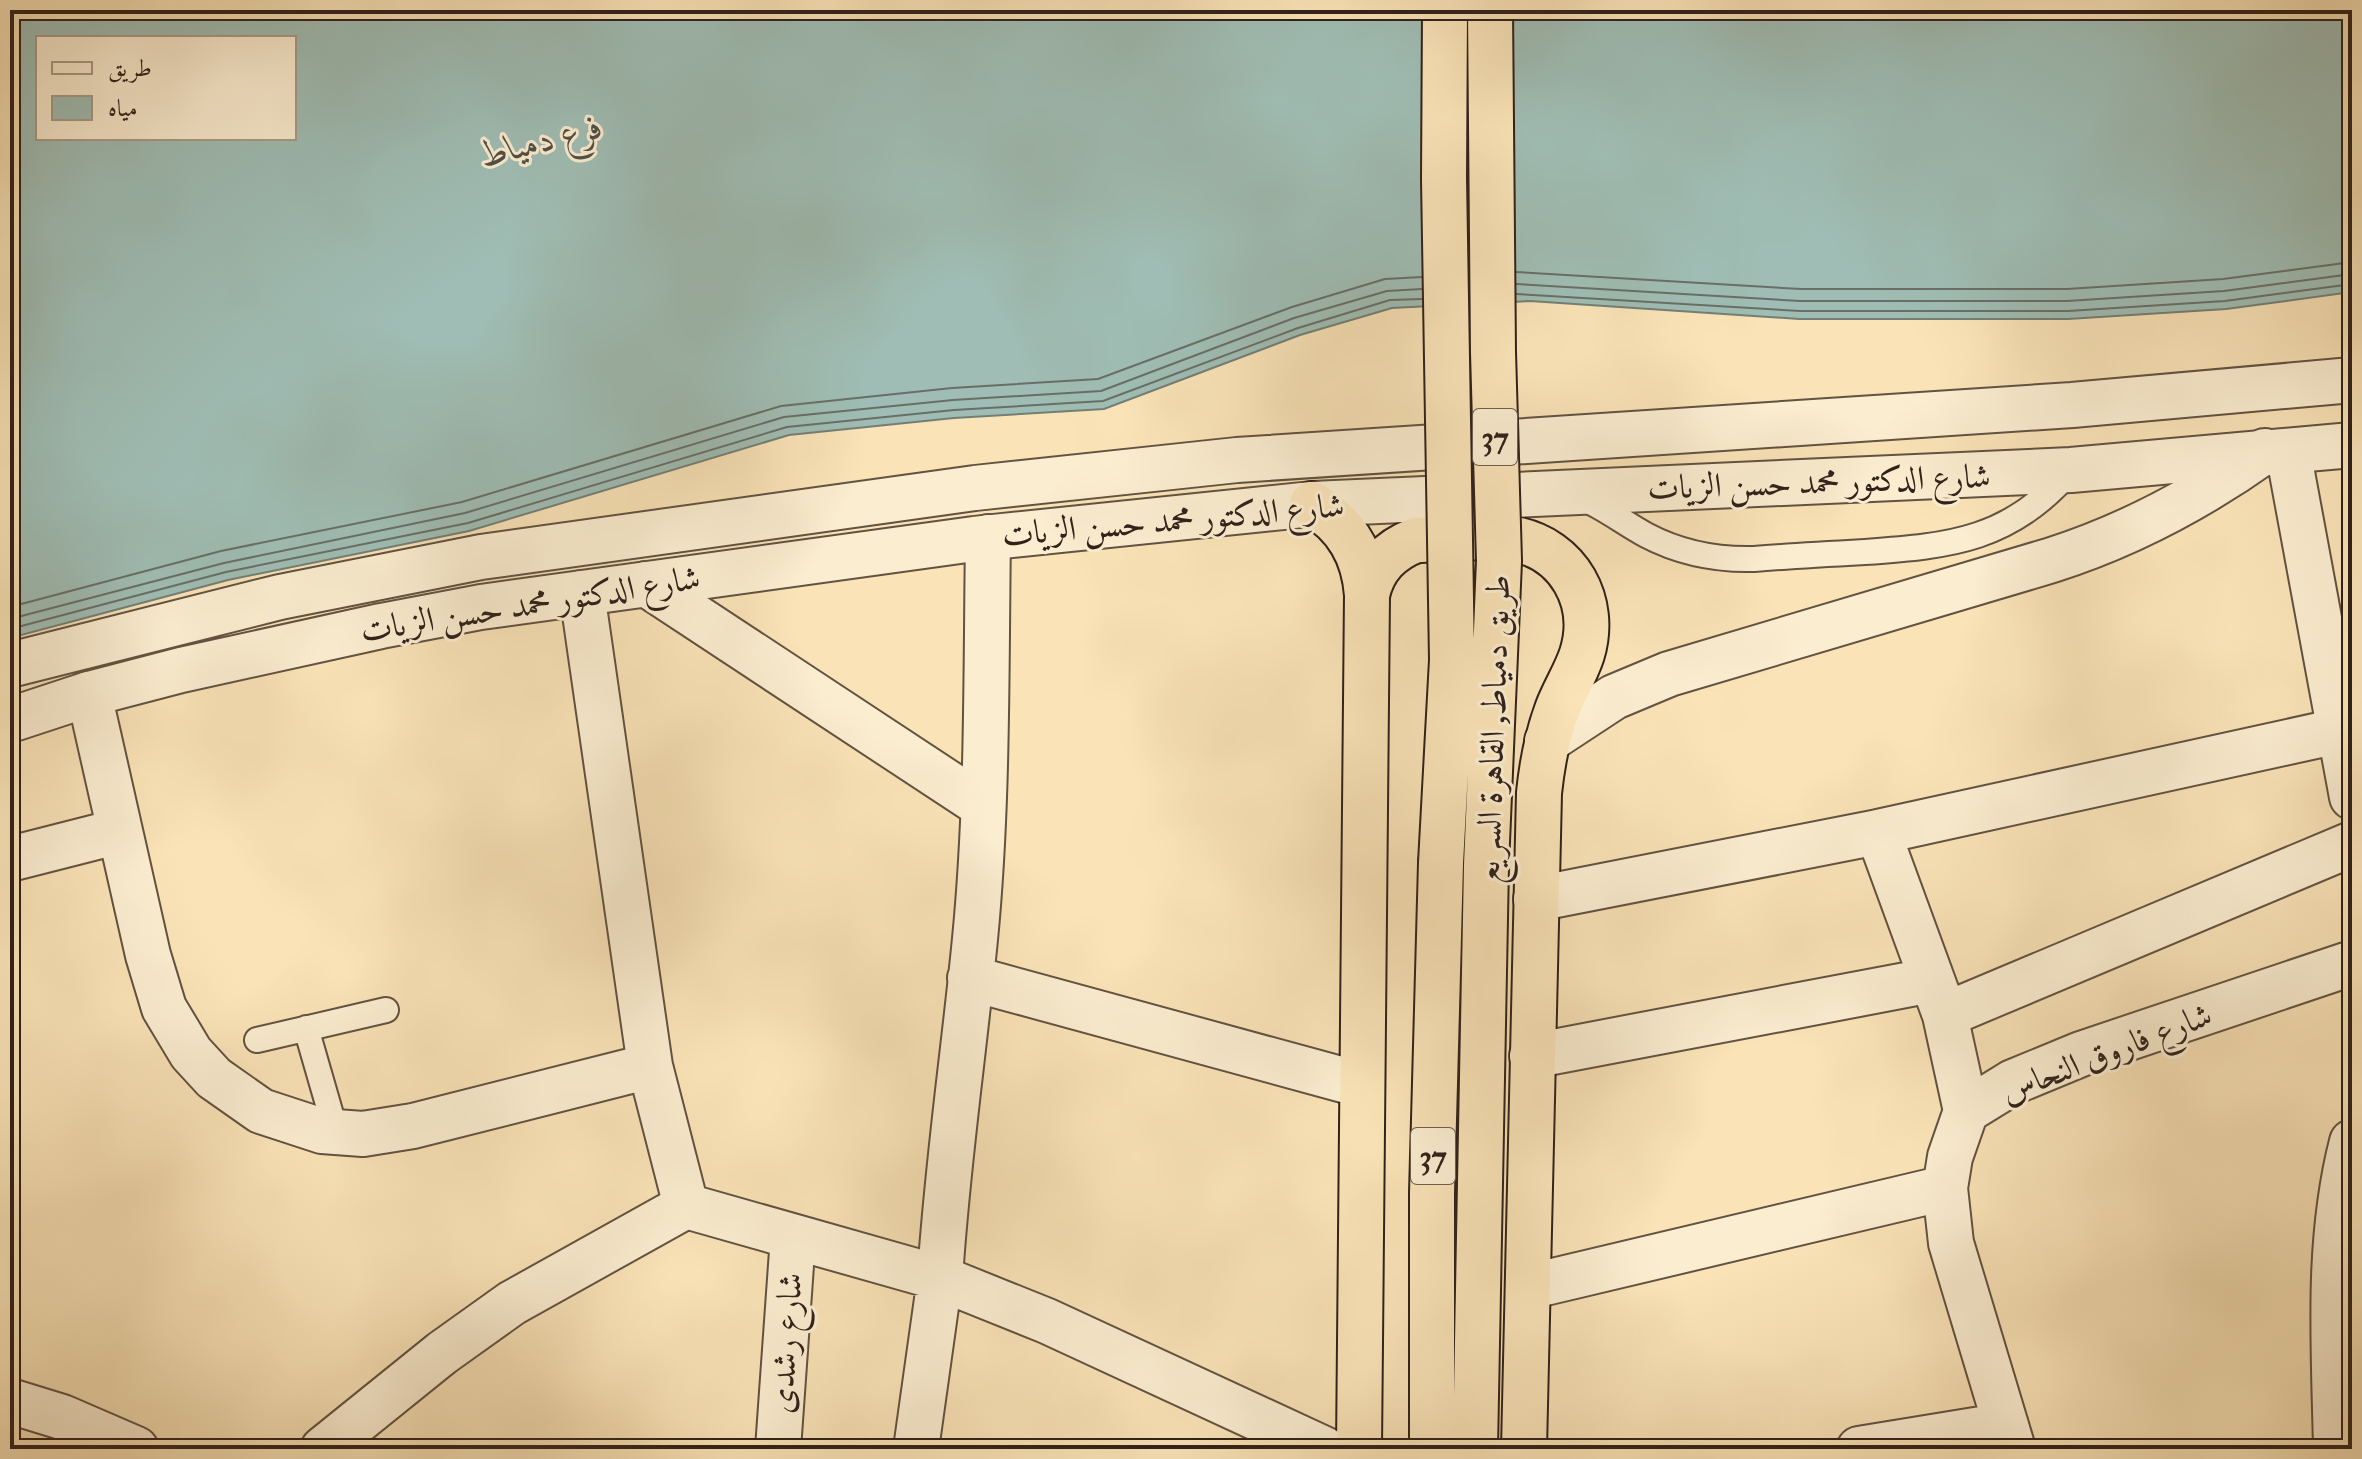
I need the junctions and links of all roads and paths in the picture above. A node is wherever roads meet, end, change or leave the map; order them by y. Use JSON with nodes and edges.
{"nodes":[{"id":1,"x":1445,"y":10,"type":"edge"},
{"id":2,"x":1490,"y":10,"type":"edge"},
{"id":3,"x":2352,"y":380,"type":"edge"},
{"id":4,"x":2352,"y":445,"type":"edge"},
{"id":5,"x":2276,"y":451,"type":"junction"},
{"id":6,"x":2071,"y":470,"type":"junction"},
{"id":7,"x":1565,"y":491,"type":"junction"},
{"id":8,"x":1312,"y":504,"type":"junction"},
{"id":9,"x":988,"y":537,"type":"junction"},
{"id":10,"x":646,"y":584,"type":"junction"},
{"id":11,"x":582,"y":593,"type":"junction"},
{"id":12,"x":1367,"y":595,"type":"junction"},
{"id":13,"x":10,"y":665,"type":"edge"},
{"id":14,"x":89,"y":694,"type":"junction"},
{"id":15,"x":10,"y":720,"type":"edge"},
{"id":16,"x":2338,"y":731,"type":"junction"},
{"id":17,"x":1547,"y":741,"type":"junction"},
{"id":18,"x":2352,"y":797,"type":"edge"},
{"id":19,"x":983,"y":806,"type":"junction"},
{"id":20,"x":120,"y":831,"type":"junction"},
{"id":21,"x":1878,"y":832,"type":"junction"},
{"id":22,"x":2352,"y":844,"type":"edge"},
{"id":23,"x":10,"y":859,"type":"edge"},
{"id":24,"x":1536,"y":899,"type":"junction"},
{"id":25,"x":2352,"y":963,"type":"edge"},
{"id":26,"x":970,"y":978,"type":"junction"},
{"id":27,"x":1938,"y":998,"type":"junction"},
{"id":28,"x":386,"y":1010,"type":"dead end"},
{"id":29,"x":306,"y":1028,"type":"junction"},
{"id":30,"x":257,"y":1040,"type":"dead end"},
{"id":31,"x":1532,"y":1056,"type":"junction"},
{"id":32,"x":650,"y":1066,"type":"junction"},
{"id":33,"x":1362,"y":1085,"type":"junction"},
{"id":34,"x":1966,"y":1111,"type":"junction"},
{"id":35,"x":336,"y":1132,"type":"junction"},
{"id":36,"x":2352,"y":1142,"type":"edge"},
{"id":37,"x":1945,"y":1188,"type":"junction"},
{"id":38,"x":686,"y":1206,"type":"junction"},
{"id":39,"x":2345,"y":1212,"type":"edge"},
{"id":40,"x":793,"y":1237,"type":"junction"},
{"id":41,"x":940,"y":1278,"type":"junction"},
{"id":42,"x":1528,"y":1287,"type":"junction"},
{"id":43,"x":2344,"y":1397,"type":"edge"},
{"id":44,"x":10,"y":1401,"type":"edge"},
{"id":45,"x":2010,"y":1437,"type":"edge"},
{"id":46,"x":921,"y":1448,"type":"edge"},
{"id":47,"x":136,"y":1449,"type":"edge"},
{"id":48,"x":323,"y":1449,"type":"edge"},
{"id":49,"x":778,"y":1449,"type":"edge"},
{"id":50,"x":1324,"y":1449,"type":"edge"},
{"id":51,"x":1359,"y":1449,"type":"edge"},
{"id":52,"x":1432,"y":1449,"type":"edge"},
{"id":53,"x":1475,"y":1449,"type":"edge"},
{"id":54,"x":1524,"y":1449,"type":"edge"},
{"id":55,"x":1859,"y":1449,"type":"edge"},
{"id":56,"x":2336,"y":1449,"type":"edge"}],
"edges":[{"from":1,"to":52,"type":"highway","name":"طريق دمياط, القاهرة السريع","number":"37","bridge":true},
{"from":2,"to":53,"type":"highway","name":"طريق دمياط, القاهرة السريع","number":"37","bridge":true},
{"from":3,"to":13,"type":"street","name":"شارع الدكتور محمد حسن الزيات"},
{"from":4,"to":5,"type":"street","name":"شارع الدكتور محمد حسن الزيات"},
{"from":5,"to":6,"type":"street","name":"شارع الدكتور محمد حسن الزيات"},
{"from":5,"to":16,"type":"street"},
{"from":5,"to":17,"type":"street"},
{"from":6,"to":7,"type":"street","name":"شارع الدكتور محمد حسن الزيات"},
{"from":6,"to":7,"type":"lane"},
{"from":7,"to":8,"type":"street","name":"شارع الدكتور محمد حسن الزيات"},
{"from":8,"to":9,"type":"street","name":"شارع الدكتور محمد حسن الزيات"},
{"from":8,"to":12,"type":"highway"},
{"from":9,"to":10,"type":"street","name":"شارع الدكتور محمد حسن الزيات"},
{"from":9,"to":19,"type":"street"},
{"from":10,"to":11,"type":"street","name":"شارع الدكتور محمد حسن الزيات"},
{"from":10,"to":19,"type":"street"},
{"from":11,"to":14,"type":"street","name":"شارع الدكتور محمد حسن الزيات"},
{"from":11,"to":32,"type":"street"},
{"from":12,"to":17,"type":"highway"},
{"from":12,"to":33,"type":"highway"},
{"from":14,"to":15,"type":"street","name":"شارع الدكتور محمد حسن الزيات"},
{"from":14,"to":20,"type":"street"},
{"from":16,"to":18,"type":"street"},
{"from":16,"to":21,"type":"street"},
{"from":17,"to":24,"type":"highway"},
{"from":19,"to":26,"type":"street"},
{"from":20,"to":23,"type":"street"},
{"from":20,"to":35,"type":"street"},
{"from":21,"to":24,"type":"street"},
{"from":21,"to":27,"type":"street"},
{"from":22,"to":27,"type":"street"},
{"from":24,"to":31,"type":"highway"},
{"from":25,"to":34,"type":"street","name":"شارع فاروق النحاس"},
{"from":26,"to":33,"type":"street"},
{"from":26,"to":41,"type":"street"},
{"from":27,"to":31,"type":"street"},
{"from":27,"to":34,"type":"street"},
{"from":28,"to":29,"type":"lane"},
{"from":29,"to":30,"type":"lane"},
{"from":29,"to":35,"type":"lane"},
{"from":31,"to":42,"type":"highway"},
{"from":32,"to":35,"type":"street"},
{"from":32,"to":38,"type":"street"},
{"from":33,"to":51,"type":"highway"},
{"from":34,"to":37,"type":"street","name":"شارع فاروق النحاس"},
{"from":36,"to":39,"type":"street"},
{"from":37,"to":42,"type":"street"},
{"from":37,"to":45,"type":"street","name":"شارع فاروق النحاس"},
{"from":38,"to":40,"type":"street"},
{"from":38,"to":48,"type":"street"},
{"from":39,"to":43,"type":"street"},
{"from":40,"to":41,"type":"street"},
{"from":40,"to":49,"type":"street","name":"شارع رشدى"},
{"from":41,"to":46,"type":"street"},
{"from":41,"to":50,"type":"street"},
{"from":42,"to":54,"type":"highway"},
{"from":43,"to":56,"type":"street"},
{"from":44,"to":47,"type":"street"},
{"from":45,"to":55,"type":"street"}]}
